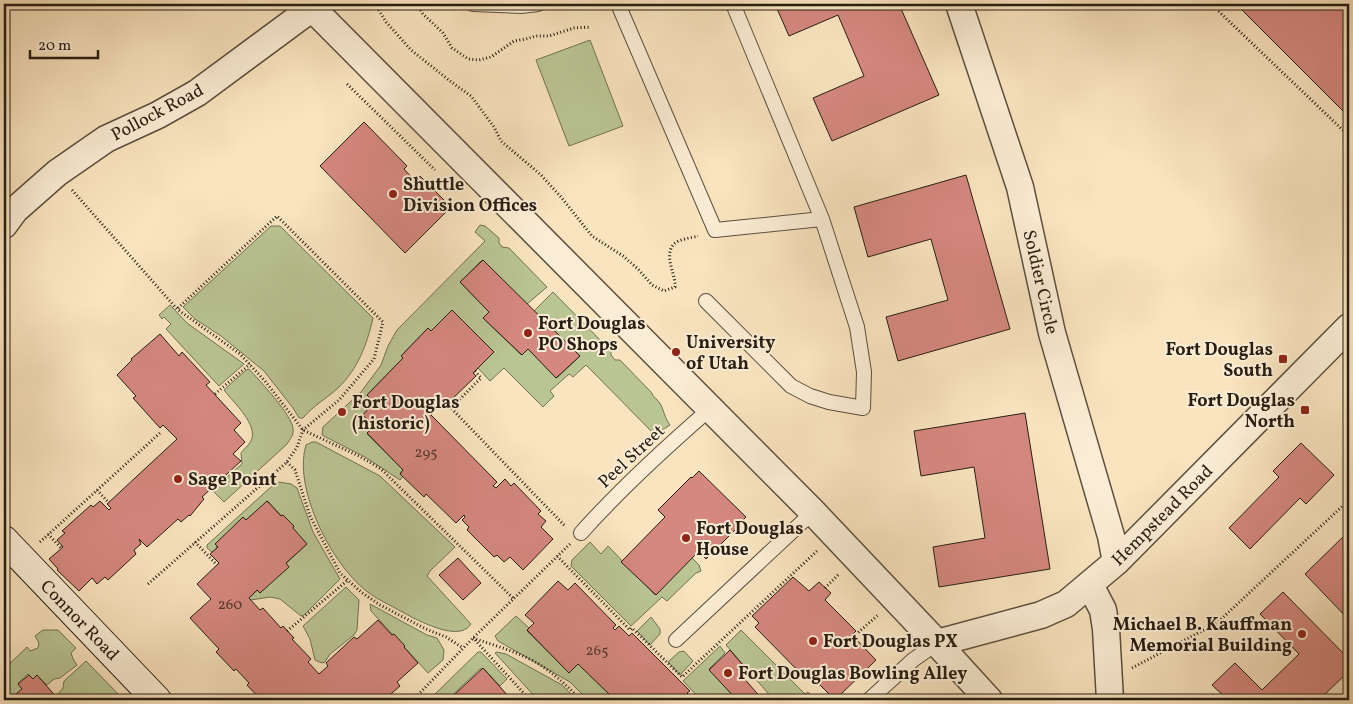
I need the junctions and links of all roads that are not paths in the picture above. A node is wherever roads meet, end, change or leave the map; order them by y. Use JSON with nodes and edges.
{"nodes":[{"id":1,"x":473,"y":4,"type":"edge"},
{"id":2,"x":538,"y":4,"type":"edge"},
{"id":3,"x":618,"y":4,"type":"edge"},
{"id":4,"x":733,"y":4,"type":"edge"},
{"id":5,"x":959,"y":4,"type":"edge"},
{"id":6,"x":310,"y":5,"type":"edge"},
{"id":7,"x":822,"y":219,"type":"junction"},
{"id":8,"x":4,"y":224,"type":"edge"},
{"id":9,"x":706,"y":301,"type":"dead end"},
{"id":10,"x":1349,"y":326,"type":"edge"},
{"id":11,"x":711,"y":408,"type":"junction"},
{"id":12,"x":813,"y":512,"type":"junction"},
{"id":13,"x":578,"y":535,"type":"road end"},
{"id":14,"x":4,"y":540,"type":"edge"},
{"id":15,"x":1116,"y":562,"type":"junction"},
{"id":16,"x":1090,"y":585,"type":"junction"},
{"id":17,"x":676,"y":640,"type":"dead end"},
{"id":18,"x":938,"y":644,"type":"junction"},
{"id":19,"x":157,"y":700,"type":"edge"},
{"id":20,"x":869,"y":700,"type":"edge"},
{"id":21,"x":989,"y":700,"type":"edge"},
{"id":22,"x":1110,"y":700,"type":"edge"}],
"edges":[{"from":1,"to":2,"type":"lane"},
{"from":3,"to":7,"type":"lane"},
{"from":4,"to":7,"type":"lane"},
{"from":5,"to":15,"type":"street","name":"Soldier Circle"},
{"from":6,"to":8,"type":"street","name":"Pollock Road"},
{"from":6,"to":11,"type":"street"},
{"from":7,"to":9,"type":"lane"},
{"from":10,"to":15,"type":"street","name":"Hempstead Road"},
{"from":11,"to":12,"type":"street"},
{"from":11,"to":13,"type":"lane","name":"Peel Street"},
{"from":12,"to":17,"type":"lane"},
{"from":12,"to":18,"type":"street"},
{"from":14,"to":19,"type":"street","name":"Connor Road"},
{"from":15,"to":16,"type":"street","name":"Hempstead Road"},
{"from":16,"to":18,"type":"street","name":"Hempstead Road"},
{"from":16,"to":22,"type":"street"},
{"from":18,"to":20,"type":"lane"},
{"from":18,"to":21,"type":"street"}]}
